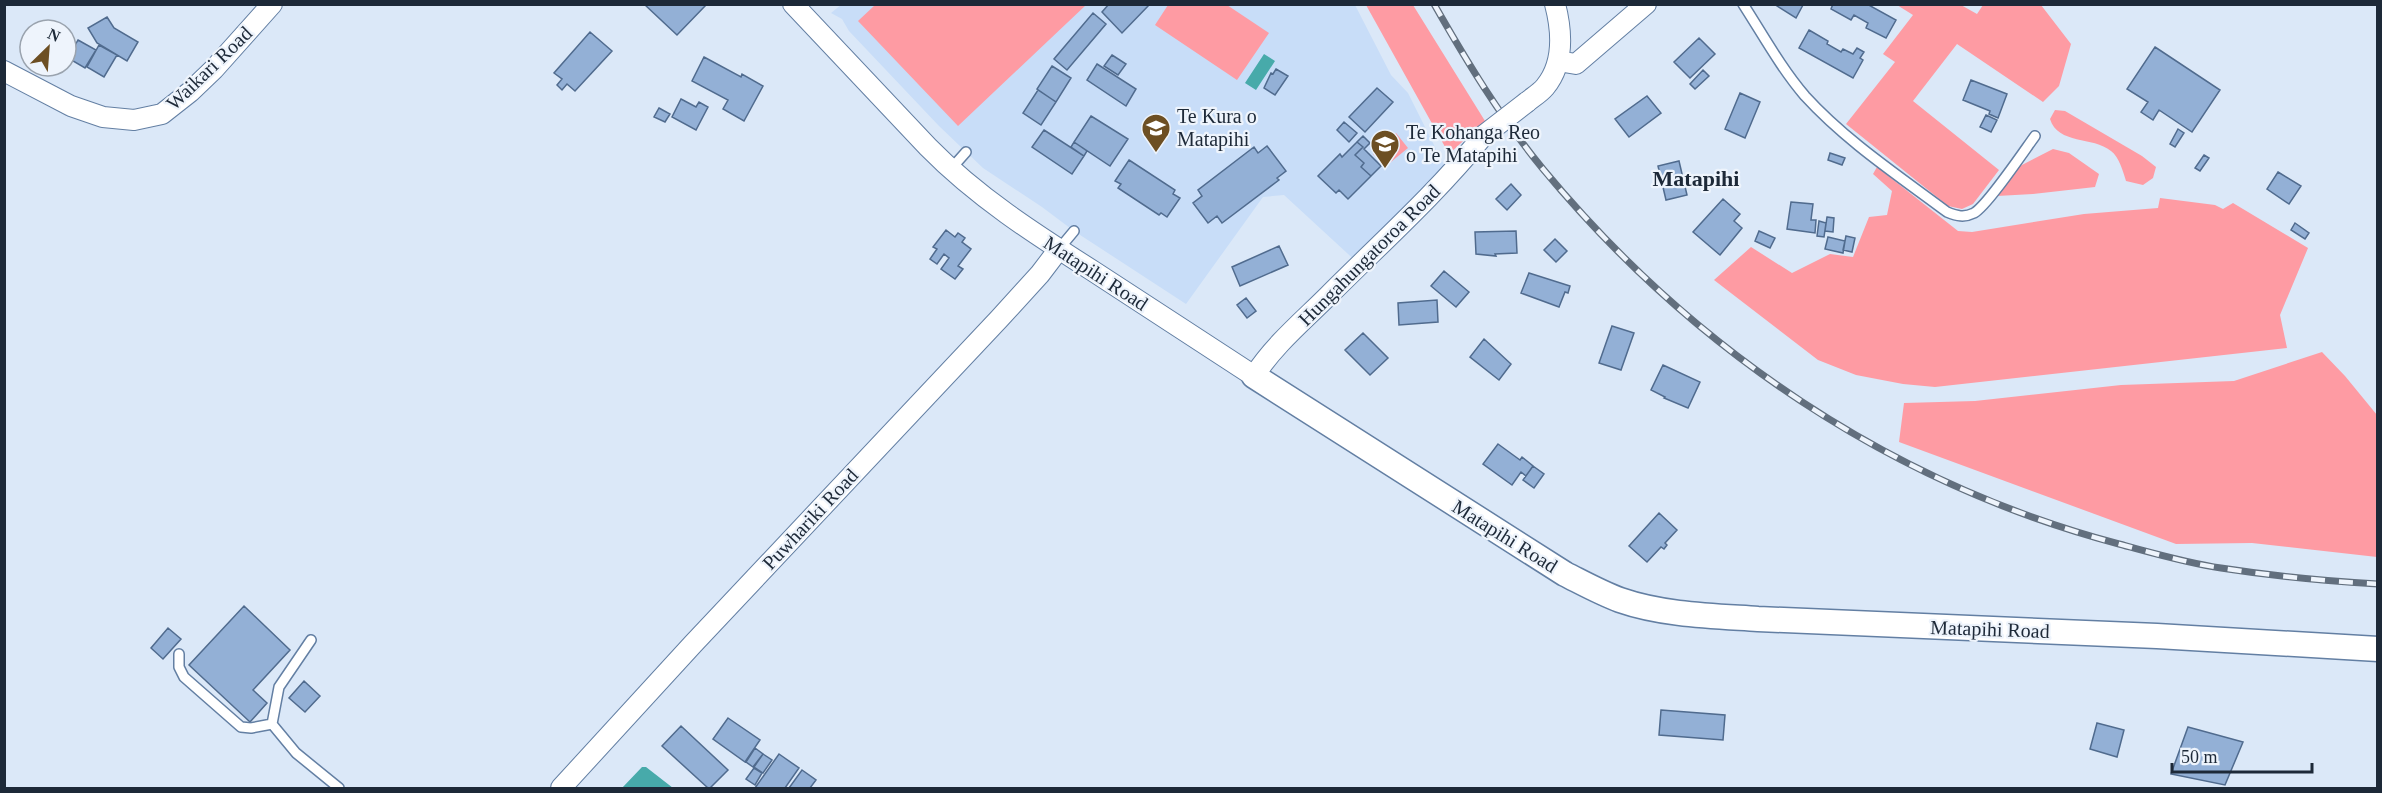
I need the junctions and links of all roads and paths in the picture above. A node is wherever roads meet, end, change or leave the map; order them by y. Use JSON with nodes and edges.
{"nodes":[{"id":1,"x":272,"y":4,"type":"edge"},
{"id":2,"x":794,"y":4,"type":"edge"},
{"id":3,"x":1555,"y":4,"type":"edge"},
{"id":4,"x":1646,"y":4,"type":"edge"},
{"id":5,"x":1743,"y":4,"type":"edge"},
{"id":6,"x":1558,"y":61,"type":"junction"},
{"id":7,"x":4,"y":71,"type":"edge"},
{"id":8,"x":2036,"y":136,"type":"dead end"},
{"id":9,"x":966,"y":152,"type":"dead end"},
{"id":10,"x":950,"y":170,"type":"junction"},
{"id":11,"x":1074,"y":231,"type":"dead end"},
{"id":12,"x":1059,"y":249,"type":"junction"},
{"id":13,"x":1254,"y":376,"type":"junction"},
{"id":14,"x":311,"y":640,"type":"dead end"},
{"id":15,"x":2378,"y":649,"type":"edge"},
{"id":16,"x":179,"y":654,"type":"dead end"},
{"id":17,"x":272,"y":724,"type":"junction"},
{"id":18,"x":339,"y":789,"type":"edge"},
{"id":19,"x":561,"y":789,"type":"edge"}],
"edges":[{"from":1,"to":7,"type":"street","name":"Waikari Road"},
{"from":2,"to":10,"type":"street","name":"Matapihi Road"},
{"from":3,"to":6,"type":"street"},
{"from":4,"to":6,"type":"street"},
{"from":5,"to":8,"type":"lane"},
{"from":6,"to":13,"type":"street","name":"Hungahungatoroa Road","bridge":true},
{"from":9,"to":10,"type":"lane"},
{"from":10,"to":12,"type":"street","name":"Matapihi Road"},
{"from":11,"to":12,"type":"lane"},
{"from":12,"to":13,"type":"street","name":"Matapihi Road"},
{"from":12,"to":19,"type":"street","name":"Puwhariki Road"},
{"from":13,"to":15,"type":"street","name":"Matapihi Road"},
{"from":14,"to":17,"type":"lane"},
{"from":16,"to":17,"type":"lane"},
{"from":17,"to":18,"type":"lane"}]}
